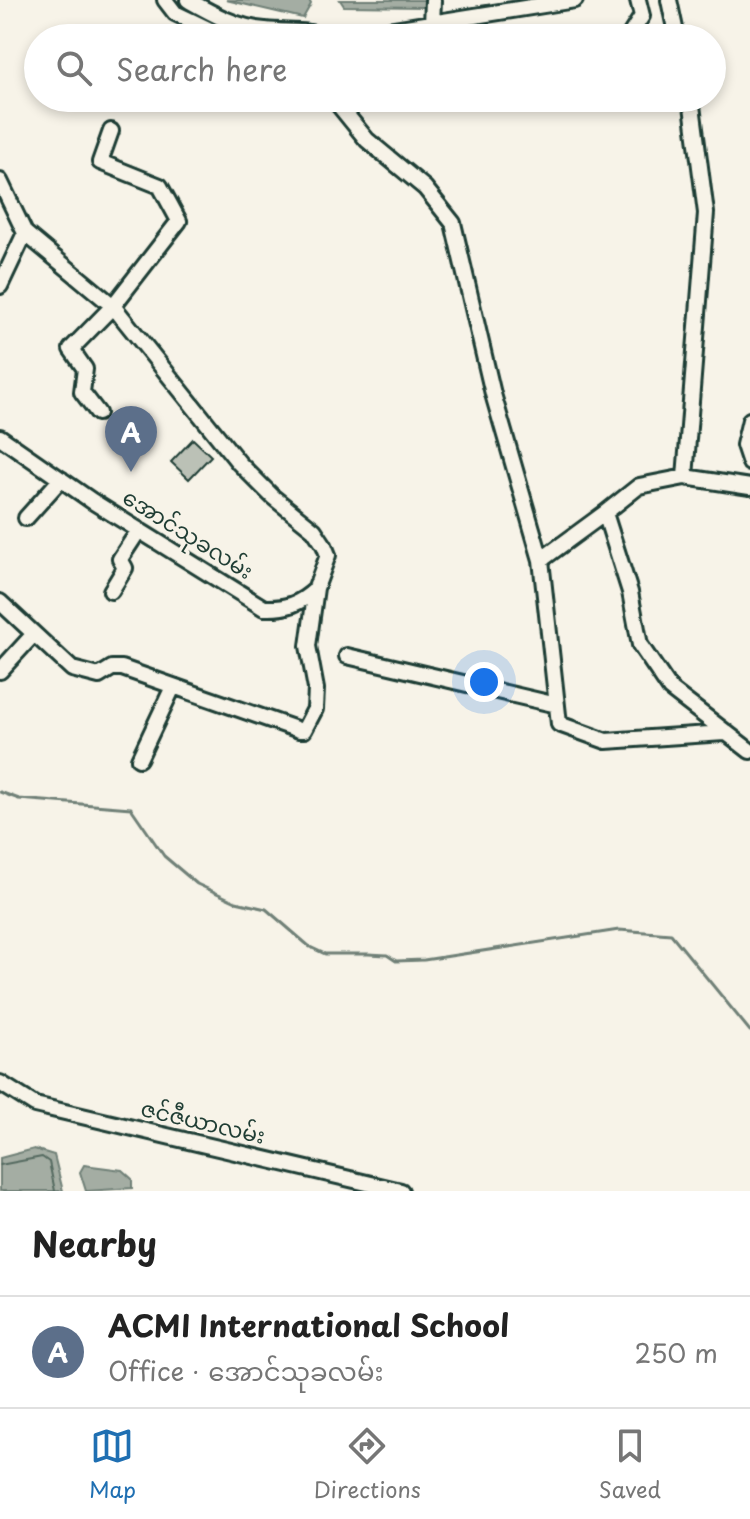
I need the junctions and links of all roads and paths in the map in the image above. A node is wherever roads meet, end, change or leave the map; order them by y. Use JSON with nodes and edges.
{"nodes":[{"id":1,"x":165,"y":0,"type":"edge"},
{"id":2,"x":188,"y":0,"type":"edge"},
{"id":3,"x":433,"y":0,"type":"edge"},
{"id":4,"x":575,"y":0,"type":"edge"},
{"id":5,"x":638,"y":0,"type":"edge"},
{"id":6,"x":669,"y":0,"type":"edge"},
{"id":7,"x":198,"y":24,"type":"edge"},
{"id":8,"x":242,"y":24,"type":"edge"},
{"id":9,"x":432,"y":24,"type":"edge"},
{"id":10,"x":438,"y":24,"type":"edge"},
{"id":11,"x":637,"y":24,"type":"edge"},
{"id":12,"x":674,"y":24,"type":"edge"},
{"id":13,"x":344,"y":112,"type":"edge"},
{"id":14,"x":693,"y":112,"type":"edge"},
{"id":15,"x":111,"y":131,"type":"dead end"},
{"id":16,"x":0,"y":181,"type":"edge"},
{"id":17,"x":25,"y":233,"type":"junction"},
{"id":18,"x":4,"y":265,"type":"edge"},
{"id":19,"x":0,"y":286,"type":"edge"},
{"id":20,"x":113,"y":306,"type":"junction"},
{"id":21,"x":98,"y":413,"type":"dead end"},
{"id":22,"x":750,"y":420,"type":"edge"},
{"id":23,"x":0,"y":437,"type":"edge"},
{"id":24,"x":750,"y":463,"type":"edge"},
{"id":25,"x":685,"y":477,"type":"junction"},
{"id":26,"x":61,"y":479,"type":"junction"},
{"id":27,"x":750,"y":487,"type":"edge"},
{"id":28,"x":605,"y":513,"type":"junction"},
{"id":29,"x":26,"y":518,"type":"dead end"},
{"id":30,"x":139,"y":530,"type":"junction"},
{"id":31,"x":541,"y":560,"type":"junction"},
{"id":32,"x":316,"y":588,"type":"junction"},
{"id":33,"x":111,"y":591,"type":"dead end"},
{"id":34,"x":0,"y":602,"type":"edge"},
{"id":35,"x":33,"y":635,"type":"junction"},
{"id":36,"x":347,"y":656,"type":"dead end"},
{"id":37,"x":0,"y":671,"type":"edge"},
{"id":38,"x":172,"y":689,"type":"junction"},
{"id":39,"x":557,"y":705,"type":"junction"},
{"id":40,"x":724,"y":733,"type":"junction"},
{"id":41,"x":750,"y":751,"type":"edge"},
{"id":42,"x":139,"y":759,"type":"dead end"},
{"id":43,"x":0,"y":1083,"type":"edge"},
{"id":44,"x":401,"y":1191,"type":"edge"}],
"edges":[{"from":1,"to":7,"type":"street"},
{"from":2,"to":8,"type":"street"},
{"from":3,"to":9,"type":"street"},
{"from":4,"to":10,"type":"street"},
{"from":5,"to":11,"type":"street"},
{"from":6,"to":12,"type":"street"},
{"from":13,"to":31,"type":"street"},
{"from":14,"to":25,"type":"street"},
{"from":15,"to":20,"type":"street"},
{"from":16,"to":17,"type":"street"},
{"from":17,"to":18,"type":"street"},
{"from":17,"to":20,"type":"street"},
{"from":18,"to":19,"type":"street"},
{"from":20,"to":21,"type":"street"},
{"from":20,"to":32,"type":"street"},
{"from":22,"to":24,"type":"street"},
{"from":23,"to":26,"type":"street","name":"အောင်သုခလမ်း"},
{"from":25,"to":27,"type":"street"},
{"from":25,"to":28,"type":"street"},
{"from":26,"to":29,"type":"street"},
{"from":26,"to":30,"type":"street","name":"အောင်သုခလမ်း"},
{"from":28,"to":31,"type":"street"},
{"from":28,"to":40,"type":"street"},
{"from":30,"to":32,"type":"street","name":"အောင်သုခလမ်း"},
{"from":30,"to":33,"type":"street"},
{"from":31,"to":39,"type":"street"},
{"from":32,"to":38,"type":"street"},
{"from":34,"to":35,"type":"street"},
{"from":35,"to":37,"type":"street"},
{"from":35,"to":38,"type":"street"},
{"from":36,"to":39,"type":"street"},
{"from":38,"to":42,"type":"street"},
{"from":39,"to":40,"type":"street"},
{"from":40,"to":41,"type":"street"},
{"from":43,"to":44,"type":"street","name":"ဇင်ဇီယာလမ်း"}]}
